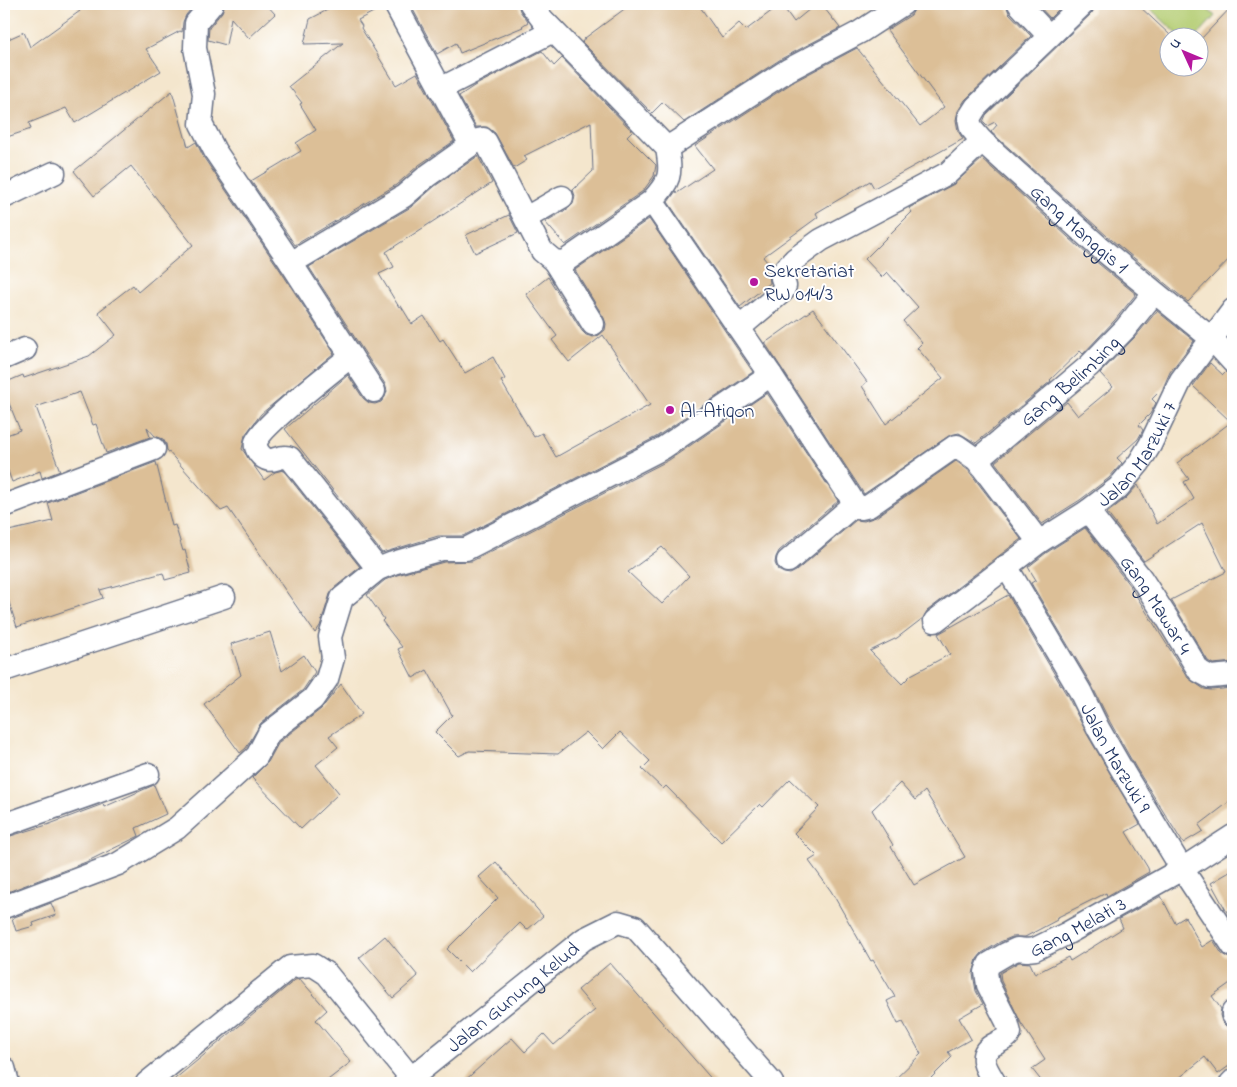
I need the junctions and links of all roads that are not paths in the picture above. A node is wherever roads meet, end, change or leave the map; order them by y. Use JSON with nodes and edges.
{"nodes":[{"id":1,"x":212,"y":4,"type":"edge"},
{"id":2,"x":395,"y":4,"type":"edge"},
{"id":3,"x":531,"y":4,"type":"edge"},
{"id":4,"x":903,"y":4,"type":"edge"},
{"id":5,"x":1019,"y":4,"type":"edge"},
{"id":6,"x":1084,"y":4,"type":"edge"},
{"id":7,"x":553,"y":31,"type":"junction"},
{"id":8,"x":1049,"y":36,"type":"junction"},
{"id":9,"x":440,"y":89,"type":"junction"},
{"id":10,"x":982,"y":141,"type":"junction"},
{"id":11,"x":471,"y":145,"type":"junction"},
{"id":12,"x":667,"y":148,"type":"junction"},
{"id":13,"x":54,"y":173,"type":"dead end"},
{"id":14,"x":562,"y":196,"type":"dead end"},
{"id":15,"x":4,"y":197,"type":"edge"},
{"id":16,"x":652,"y":201,"type":"junction"},
{"id":17,"x":526,"y":218,"type":"junction"},
{"id":18,"x":554,"y":261,"type":"junction"},
{"id":19,"x":291,"y":263,"type":"junction"},
{"id":20,"x":1154,"y":293,"type":"junction"},
{"id":21,"x":1233,"y":310,"type":"edge"},
{"id":22,"x":593,"y":324,"type":"dead end"},
{"id":23,"x":738,"y":328,"type":"junction"},
{"id":24,"x":1212,"y":339,"type":"junction"},
{"id":25,"x":25,"y":349,"type":"dead end"},
{"id":26,"x":351,"y":356,"type":"junction"},
{"id":27,"x":4,"y":358,"type":"edge"},
{"id":28,"x":1233,"y":362,"type":"edge"},
{"id":29,"x":771,"y":375,"type":"junction"},
{"id":30,"x":374,"y":391,"type":"dead end"},
{"id":31,"x":154,"y":449,"type":"dead end"},
{"id":32,"x":977,"y":460,"type":"junction"},
{"id":33,"x":855,"y":504,"type":"junction"},
{"id":34,"x":4,"y":506,"type":"edge"},
{"id":35,"x":1088,"y":511,"type":"junction"},
{"id":36,"x":1039,"y":542,"type":"junction"},
{"id":37,"x":788,"y":561,"type":"dead end"},
{"id":38,"x":1006,"y":566,"type":"junction"},
{"id":39,"x":378,"y":569,"type":"junction"},
{"id":40,"x":224,"y":597,"type":"dead end"},
{"id":41,"x":935,"y":620,"type":"dead end"},
{"id":42,"x":4,"y":670,"type":"edge"},
{"id":43,"x":1233,"y":675,"type":"edge"},
{"id":44,"x":148,"y":774,"type":"dead end"},
{"id":45,"x":4,"y":826,"type":"edge"},
{"id":46,"x":1233,"y":836,"type":"edge"},
{"id":47,"x":1182,"y":869,"type":"junction"},
{"id":48,"x":4,"y":907,"type":"edge"},
{"id":49,"x":1233,"y":946,"type":"edge"},
{"id":50,"x":4,"y":1068,"type":"edge"},
{"id":51,"x":408,"y":1081,"type":"edge"},
{"id":52,"x":8,"y":1083,"type":"edge"},
{"id":53,"x":147,"y":1083,"type":"edge"},
{"id":54,"x":772,"y":1083,"type":"edge"},
{"id":55,"x":995,"y":1083,"type":"edge"}],
"edges":[{"from":1,"to":19,"type":"street"},
{"from":2,"to":9,"type":"street"},
{"from":3,"to":7,"type":"street"},
{"from":4,"to":12,"type":"street"},
{"from":5,"to":8,"type":"street"},
{"from":6,"to":8,"type":"street"},
{"from":7,"to":9,"type":"street"},
{"from":7,"to":12,"type":"street"},
{"from":8,"to":10,"type":"street","name":"Gang Manggis 1"},
{"from":9,"to":11,"type":"street"},
{"from":10,"to":20,"type":"street","name":"Gang Manggis 1"},
{"from":10,"to":23,"type":"street"},
{"from":11,"to":17,"type":"street"},
{"from":11,"to":19,"type":"street"},
{"from":12,"to":16,"type":"street"},
{"from":13,"to":15,"type":"street"},
{"from":14,"to":17,"type":"street"},
{"from":16,"to":18,"type":"street"},
{"from":16,"to":23,"type":"street"},
{"from":17,"to":18,"type":"street"},
{"from":18,"to":22,"type":"street"},
{"from":19,"to":26,"type":"street"},
{"from":20,"to":24,"type":"street","name":"Gang Manggis 1"},
{"from":20,"to":32,"type":"street","name":"Gang Belimbing"},
{"from":21,"to":24,"type":"street","name":"Jalan Marzuki 7"},
{"from":23,"to":29,"type":"street"},
{"from":24,"to":28,"type":"street","name":"Gang Manggis 1"},
{"from":24,"to":35,"type":"street","name":"Jalan Marzuki 7"},
{"from":25,"to":27,"type":"street"},
{"from":26,"to":30,"type":"street"},
{"from":26,"to":39,"type":"street"},
{"from":29,"to":33,"type":"street"},
{"from":29,"to":39,"type":"street"},
{"from":31,"to":34,"type":"street"},
{"from":32,"to":33,"type":"street"},
{"from":32,"to":36,"type":"street"},
{"from":33,"to":37,"type":"street"},
{"from":35,"to":36,"type":"street","name":"Jalan Marzuki 7"},
{"from":35,"to":43,"type":"street","name":"Gang Mawar 4"},
{"from":36,"to":38,"type":"street","name":"Jalan Marzuki 7"},
{"from":38,"to":41,"type":"street","name":"Jalan Marzuki 7"},
{"from":38,"to":47,"type":"street","name":"Jalan Marzuki 9"},
{"from":39,"to":48,"type":"street"},
{"from":40,"to":42,"type":"street"},
{"from":44,"to":45,"type":"street"},
{"from":46,"to":47,"type":"street"},
{"from":47,"to":49,"type":"street","name":"Jalan Marzuki 9"},
{"from":47,"to":55,"type":"street","name":"Gang Melati 3"},
{"from":50,"to":52,"type":"street"},
{"from":51,"to":53,"type":"street","name":"Jalan Gunung Kelud"},
{"from":51,"to":54,"type":"street","name":"Jalan Gunung Kelud"}]}
